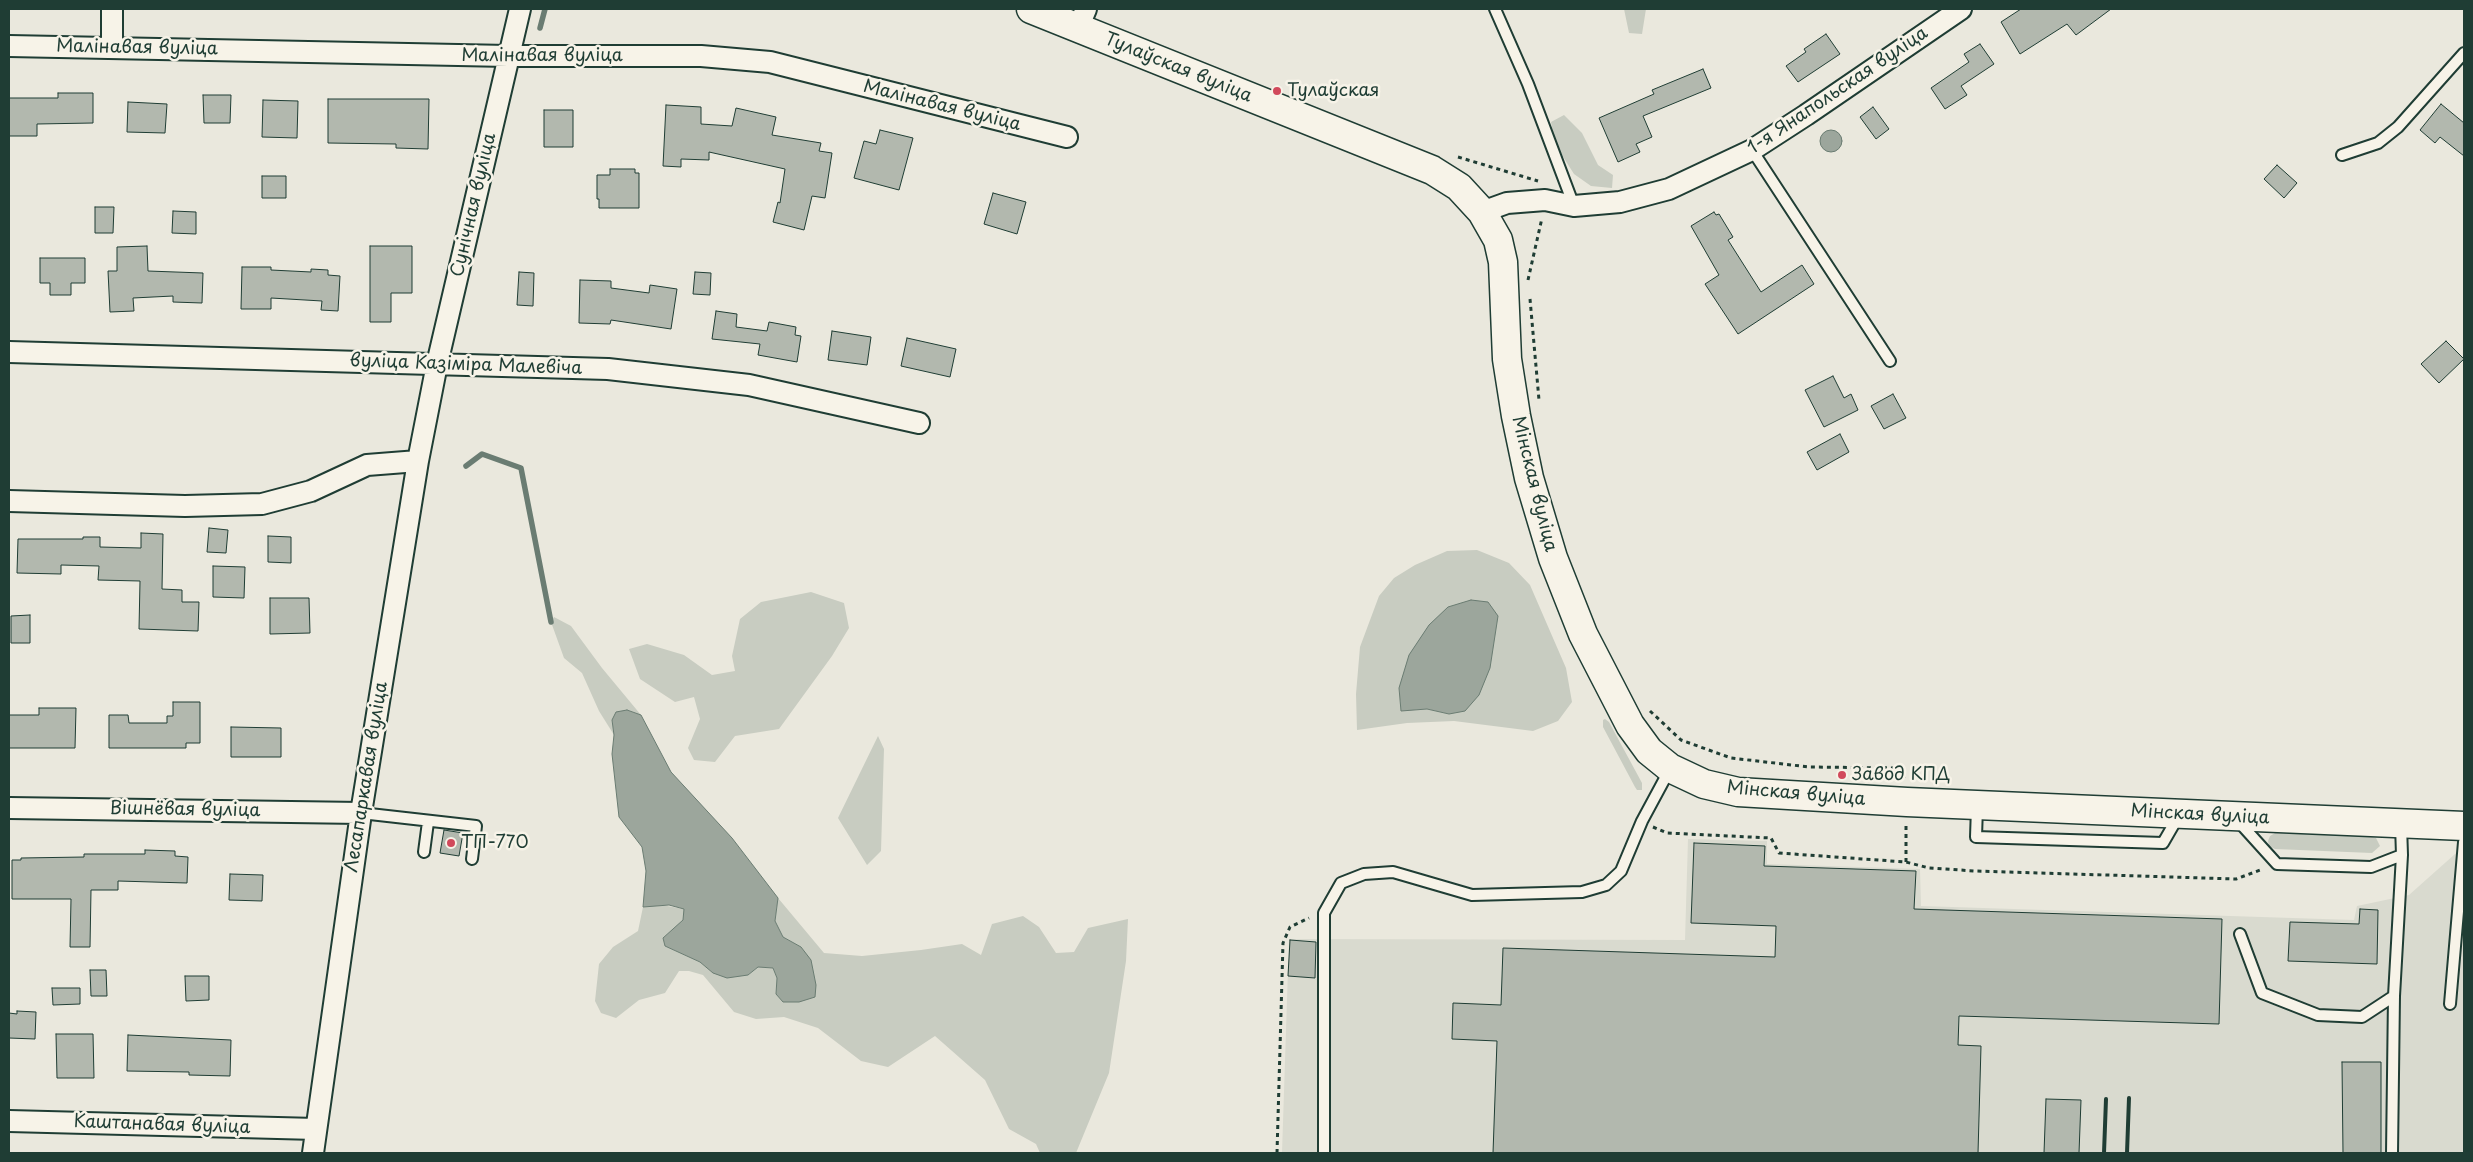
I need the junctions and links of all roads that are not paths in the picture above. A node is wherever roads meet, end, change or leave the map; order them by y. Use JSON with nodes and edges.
{"nodes":[{"id":1,"x":112,"y":9,"type":"edge"},
{"id":2,"x":520,"y":9,"type":"edge"},
{"id":3,"x":1031,"y":9,"type":"edge"},
{"id":4,"x":1494,"y":9,"type":"edge"},
{"id":5,"x":1961,"y":9,"type":"edge"},
{"id":6,"x":1082,"y":18,"type":"edge"},
{"id":7,"x":9,"y":46,"type":"edge"},
{"id":8,"x":112,"y":48,"type":"junction"},
{"id":9,"x":2464,"y":53,"type":"edge"},
{"id":10,"x":508,"y":56,"type":"junction"},
{"id":11,"x":1066,"y":138,"type":"dead end"},
{"id":12,"x":1752,"y":150,"type":"junction"},
{"id":13,"x":2342,"y":155,"type":"dead end"},
{"id":14,"x":1574,"y":206,"type":"junction"},
{"id":15,"x":1482,"y":212,"type":"junction"},
{"id":16,"x":9,"y":352,"type":"edge"},
{"id":17,"x":1890,"y":361,"type":"dead end"},
{"id":18,"x":437,"y":364,"type":"junction"},
{"id":19,"x":429,"y":402,"type":"joint"},
{"id":20,"x":919,"y":423,"type":"dead end"},
{"id":21,"x":418,"y":461,"type":"junction"},
{"id":22,"x":9,"y":501,"type":"edge"},
{"id":23,"x":1670,"y":768,"type":"junction"},
{"id":24,"x":9,"y":808,"type":"edge"},
{"id":25,"x":361,"y":813,"type":"junction"},
{"id":26,"x":2235,"y":818,"type":"junction"},
{"id":27,"x":428,"y":822,"type":"junction"},
{"id":28,"x":2401,"y":824,"type":"junction"},
{"id":29,"x":2464,"y":826,"type":"edge"},
{"id":30,"x":2464,"y":842,"type":"edge"},
{"id":31,"x":424,"y":852,"type":"dead end"},
{"id":32,"x":2402,"y":855,"type":"junction"},
{"id":33,"x":472,"y":859,"type":"dead end"},
{"id":34,"x":2240,"y":934,"type":"dead end"},
{"id":35,"x":2394,"y":996,"type":"junction"},
{"id":36,"x":2450,"y":1004,"type":"dead end"},
{"id":37,"x":9,"y":1120,"type":"edge"},
{"id":38,"x":316,"y":1129,"type":"junction"},
{"id":39,"x":313,"y":1153,"type":"edge"},
{"id":40,"x":1324,"y":1153,"type":"edge"},
{"id":41,"x":2392,"y":1153,"type":"edge"}],
"edges":[{"from":1,"to":8,"type":"street"},
{"from":2,"to":10,"type":"street","name":"Сунічная вуліца"},
{"from":3,"to":6,"type":"main road","name":"Тулаўская вуліца"},
{"from":4,"to":14,"type":"lane"},
{"from":5,"to":12,"type":"street","name":"1-я Янапольская вуліца"},
{"from":6,"to":15,"type":"main road","name":"Тулаўская вуліца"},
{"from":7,"to":8,"type":"street","name":"Малінавая вуліца"},
{"from":8,"to":10,"type":"street","name":"Малінавая вуліца"},
{"from":9,"to":13,"type":"lane"},
{"from":10,"to":11,"type":"street","name":"Малінавая вуліца"},
{"from":10,"to":18,"type":"street","name":"Сунічная вуліца"},
{"from":12,"to":14,"type":"street","name":"1-я Янапольская вуліца"},
{"from":12,"to":17,"type":"lane"},
{"from":14,"to":15,"type":"street","name":"1-я Янапольская вуліца"},
{"from":15,"to":23,"type":"main road","name":"Мінская вуліца"},
{"from":16,"to":18,"type":"street","name":"вуліца Казіміра Малевіча"},
{"from":18,"to":19,"type":"street","name":"Сунічная вуліца"},
{"from":18,"to":20,"type":"street","name":"вуліца Казіміра Малевіча"},
{"from":19,"to":21,"type":"street","name":"Лесапаркавая вуліца"},
{"from":21,"to":22,"type":"street"},
{"from":21,"to":25,"type":"street","name":"Лесапаркавая вуліца"},
{"from":23,"to":26,"type":"main road","name":"Мінская вуліца"},
{"from":23,"to":40,"type":"lane"},
{"from":24,"to":25,"type":"street","name":"Вішнёвая вуліца"},
{"from":25,"to":27,"type":"lane"},
{"from":25,"to":38,"type":"street","name":"Лесапаркавая вуліца"},
{"from":26,"to":28,"type":"main road","name":"Мінская вуліца"},
{"from":26,"to":32,"type":"lane"},
{"from":27,"to":31,"type":"lane"},
{"from":27,"to":33,"type":"lane"},
{"from":28,"to":29,"type":"main road","name":"Мінская вуліца"},
{"from":28,"to":32,"type":"lane"},
{"from":30,"to":36,"type":"lane"},
{"from":32,"to":35,"type":"lane"},
{"from":34,"to":35,"type":"lane"},
{"from":35,"to":41,"type":"lane"},
{"from":37,"to":38,"type":"street","name":"Каштанавая вуліца"},
{"from":38,"to":39,"type":"street","name":"Лесапаркавая вуліца"}]}
